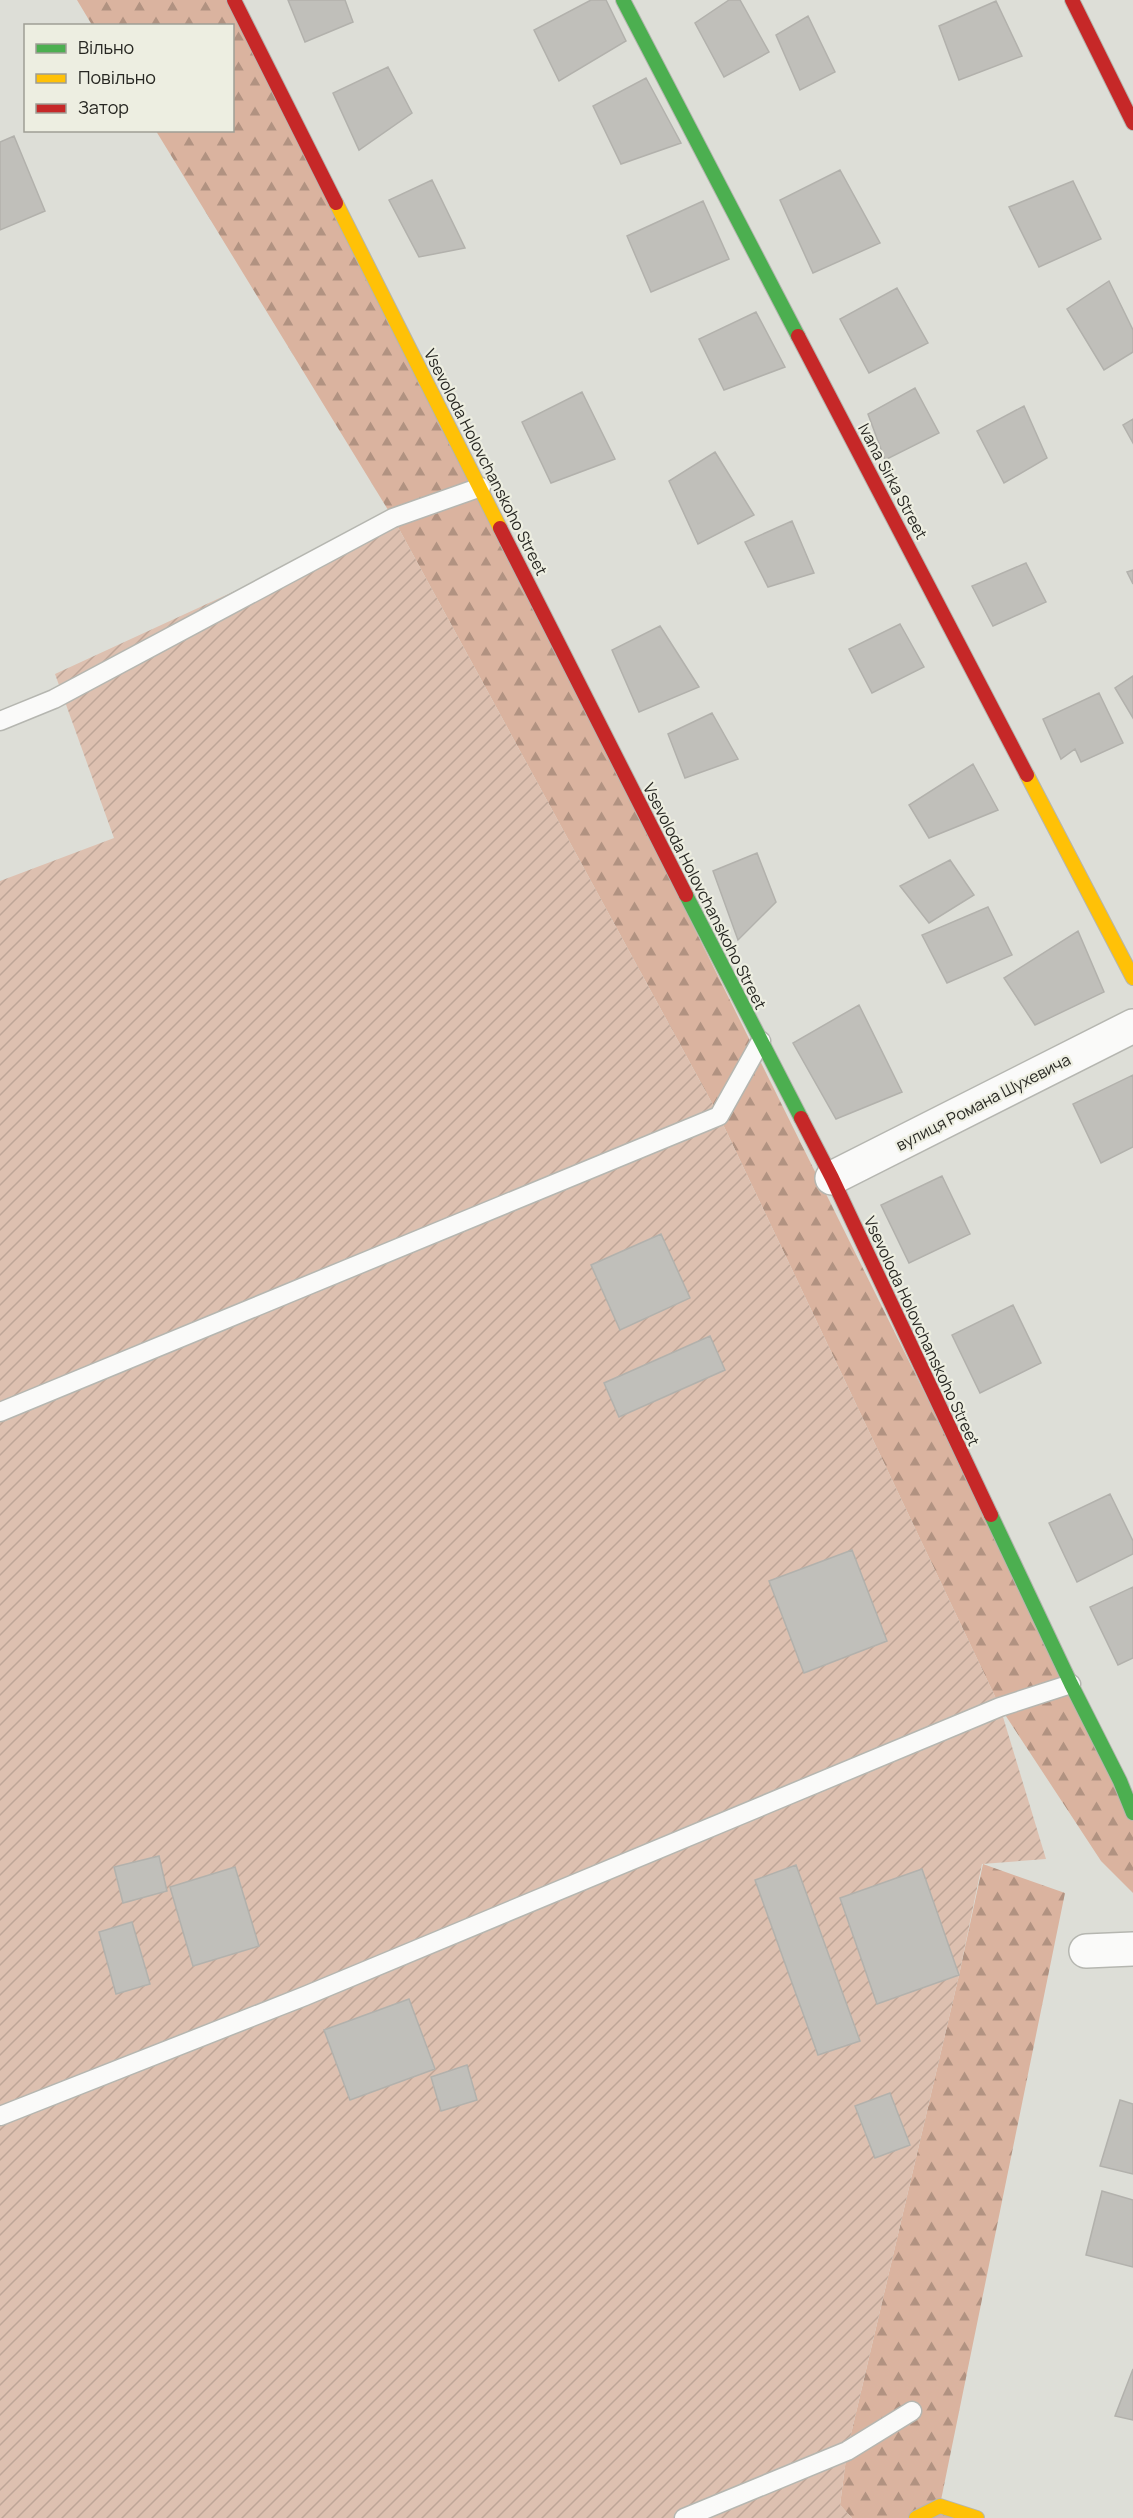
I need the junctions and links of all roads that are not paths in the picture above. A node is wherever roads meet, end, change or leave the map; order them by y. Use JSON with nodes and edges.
{"nodes":[{"id":1,"x":234,"y":0,"type":"edge"},
{"id":2,"x":623,"y":0,"type":"edge"},
{"id":3,"x":1072,"y":0,"type":"edge"},
{"id":4,"x":1133,"y":123,"type":"edge"},
{"id":5,"x":481,"y":487,"type":"junction"},
{"id":6,"x":0,"y":721,"type":"edge"},
{"id":7,"x":1133,"y":978,"type":"edge"},
{"id":8,"x":1133,"y":1026,"type":"edge"},
{"id":9,"x":761,"y":1041,"type":"junction"},
{"id":10,"x":832,"y":1178,"type":"junction"},
{"id":11,"x":0,"y":1412,"type":"edge"},
{"id":12,"x":1071,"y":1684,"type":"junction"},
{"id":13,"x":1133,"y":1813,"type":"edge"},
{"id":14,"x":1133,"y":1949,"type":"edge"},
{"id":15,"x":1086,"y":1952,"type":"dead end"},
{"id":16,"x":0,"y":2116,"type":"edge"},
{"id":17,"x":912,"y":2411,"type":"dead end"},
{"id":18,"x":684,"y":2518,"type":"edge"},
{"id":19,"x":916,"y":2518,"type":"edge"},
{"id":20,"x":977,"y":2518,"type":"edge"}],
"edges":[{"from":1,"to":5,"type":"street","name":"Vsevoloda Holovchanskoho Street"},
{"from":2,"to":7,"type":"street","name":"Ivana Sirka Street"},
{"from":3,"to":4,"type":"street"},
{"from":5,"to":6,"type":"lane"},
{"from":5,"to":9,"type":"street","name":"Vsevoloda Holovchanskoho Street"},
{"from":8,"to":10,"type":"street","name":"вулиця Романа Шухевича"},
{"from":9,"to":10,"type":"street","name":"Vsevoloda Holovchanskoho Street"},
{"from":9,"to":11,"type":"lane"},
{"from":10,"to":12,"type":"street","name":"Vsevoloda Holovchanskoho Street"},
{"from":12,"to":13,"type":"street","name":"Vsevoloda Holovchanskoho Street"},
{"from":12,"to":16,"type":"lane"},
{"from":14,"to":15,"type":"street"},
{"from":17,"to":18,"type":"lane"},
{"from":19,"to":20,"type":"street"}]}
